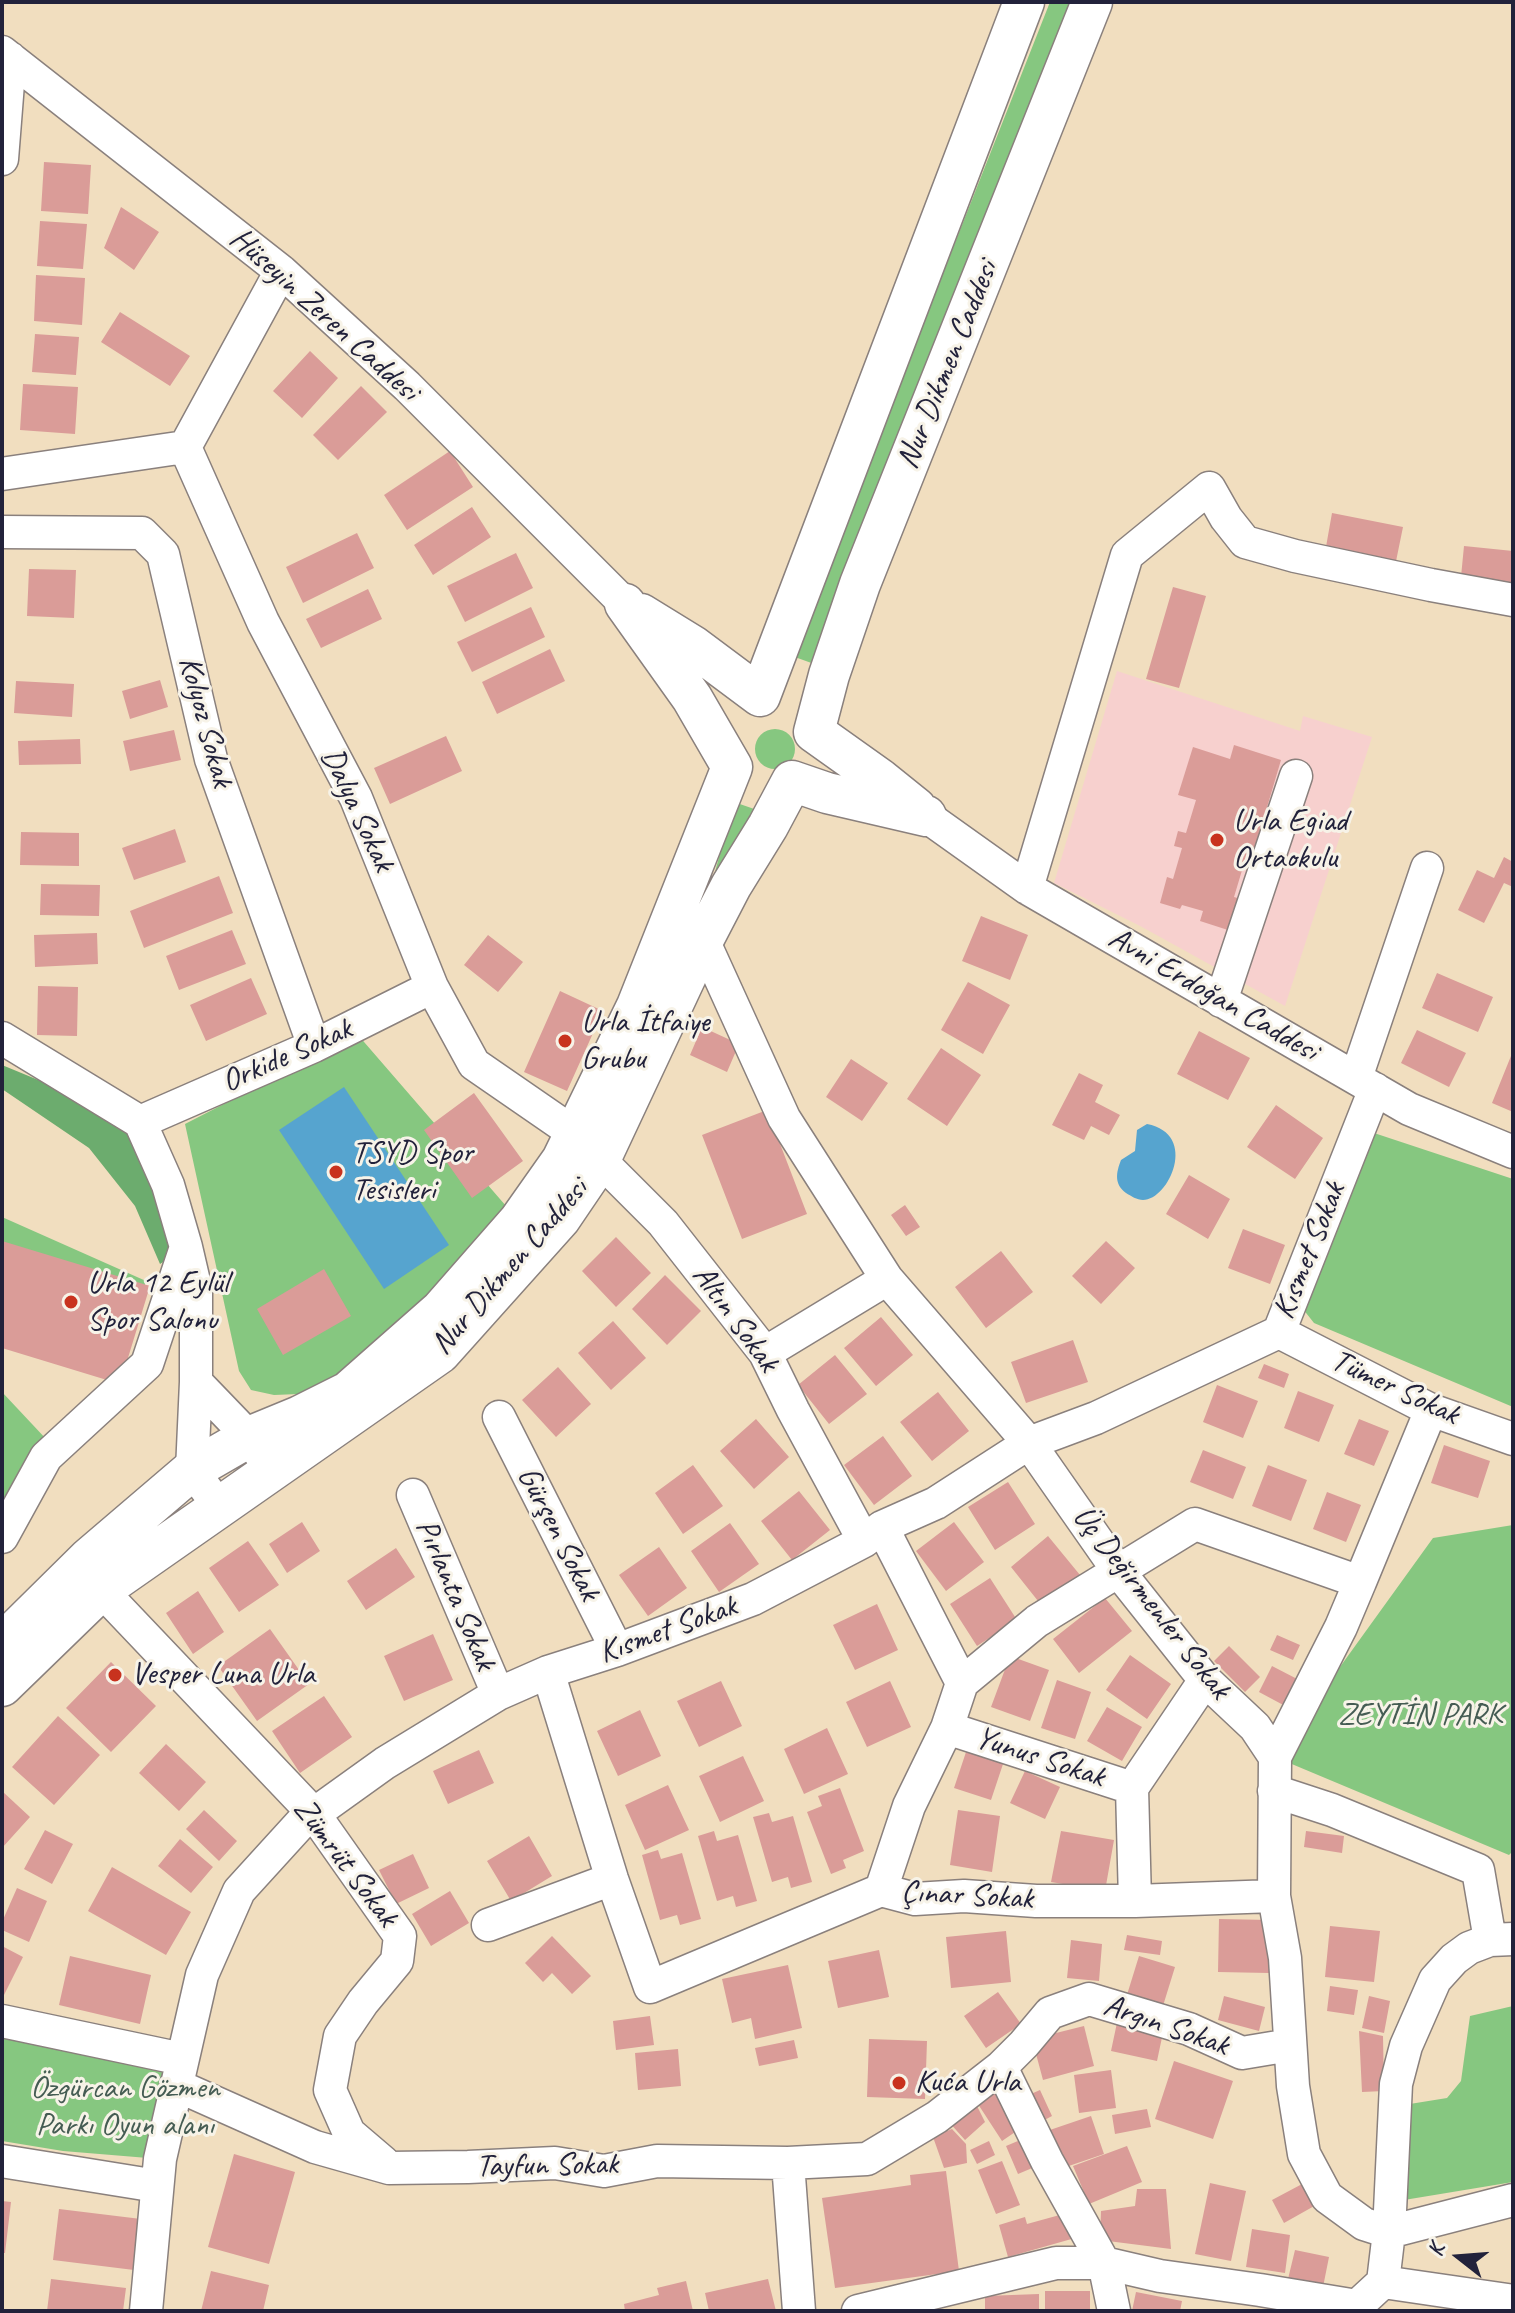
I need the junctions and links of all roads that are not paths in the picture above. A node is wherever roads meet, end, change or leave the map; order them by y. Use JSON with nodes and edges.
{"nodes":[{"id":1,"x":1024,"y":2,"type":"edge"},
{"id":2,"x":1092,"y":2,"type":"edge"},
{"id":3,"x":6,"y":55,"type":"edge"},
{"id":4,"x":2,"y":159,"type":"edge"},
{"id":5,"x":281,"y":271,"type":"junction"},
{"id":6,"x":185,"y":447,"type":"junction"},
{"id":7,"x":2,"y":474,"type":"edge"},
{"id":8,"x":2,"y":532,"type":"edge"},
{"id":9,"x":1513,"y":600,"type":"edge"},
{"id":10,"x":625,"y":604,"type":"junction"},
{"id":11,"x":760,"y":696,"type":"junction"},
{"id":12,"x":814,"y":732,"type":"junction"},
{"id":13,"x":732,"y":767,"type":"junction"},
{"id":14,"x":1296,"y":776,"type":"dead end"},
{"id":15,"x":792,"y":781,"type":"junction"},
{"id":16,"x":926,"y":816,"type":"junction"},
{"id":17,"x":1427,"y":868,"type":"dead end"},
{"id":18,"x":1027,"y":888,"type":"junction"},
{"id":19,"x":703,"y":940,"type":"junction"},
{"id":20,"x":432,"y":987,"type":"junction"},
{"id":21,"x":1221,"y":1001,"type":"junction"},
{"id":22,"x":2,"y":1038,"type":"edge"},
{"id":23,"x":314,"y":1046,"type":"junction"},
{"id":24,"x":1366,"y":1084,"type":"junction"},
{"id":25,"x":140,"y":1122,"type":"junction"},
{"id":26,"x":587,"y":1147,"type":"junction"},
{"id":27,"x":1513,"y":1152,"type":"edge"},
{"id":28,"x":186,"y":1247,"type":"junction"},
{"id":29,"x":887,"y":1279,"type":"junction"},
{"id":30,"x":1279,"y":1332,"type":"junction"},
{"id":31,"x":765,"y":1353,"type":"junction"},
{"id":32,"x":196,"y":1382,"type":"junction"},
{"id":33,"x":1431,"y":1410,"type":"junction"},
{"id":34,"x":499,"y":1417,"type":"dead end"},
{"id":35,"x":249,"y":1437,"type":"junction"},
{"id":36,"x":1513,"y":1439,"type":"edge"},
{"id":37,"x":1029,"y":1443,"type":"junction"},
{"id":38,"x":192,"y":1470,"type":"junction"},
{"id":39,"x":271,"y":1471,"type":"junction"},
{"id":40,"x":413,"y":1495,"type":"dead end"},
{"id":41,"x":222,"y":1505,"type":"junction"},
{"id":42,"x":873,"y":1534,"type":"junction"},
{"id":43,"x":2,"y":1537,"type":"edge"},
{"id":44,"x":1119,"y":1572,"type":"junction"},
{"id":45,"x":1360,"y":1582,"type":"junction"},
{"id":46,"x":101,"y":1590,"type":"junction"},
{"id":47,"x":2,"y":1644,"type":"edge"},
{"id":48,"x":617,"y":1650,"type":"junction"},
{"id":49,"x":548,"y":1672,"type":"junction"},
{"id":50,"x":1205,"y":1680,"type":"junction"},
{"id":51,"x":962,"y":1683,"type":"junction"},
{"id":52,"x":2,"y":1686,"type":"edge"},
{"id":53,"x":498,"y":1694,"type":"junction"},
{"id":54,"x":947,"y":1728,"type":"junction"},
{"id":55,"x":1275,"y":1757,"type":"junction"},
{"id":56,"x":1132,"y":1788,"type":"junction"},
{"id":57,"x":1274,"y":1791,"type":"junction"},
{"id":58,"x":314,"y":1814,"type":"junction"},
{"id":59,"x":612,"y":1879,"type":"junction"},
{"id":60,"x":881,"y":1890,"type":"junction"},
{"id":61,"x":1274,"y":1896,"type":"junction"},
{"id":62,"x":1135,"y":1901,"type":"junction"},
{"id":63,"x":488,"y":1925,"type":"dead end"},
{"id":64,"x":1502,"y":1940,"type":"edge"},
{"id":65,"x":2,"y":2021,"type":"edge"},
{"id":66,"x":1290,"y":2045,"type":"junction"},
{"id":67,"x":1001,"y":2067,"type":"junction"},
{"id":68,"x":179,"y":2072,"type":"junction"},
{"id":69,"x":2,"y":2161,"type":"edge"},
{"id":70,"x":788,"y":2163,"type":"junction"},
{"id":71,"x":389,"y":2168,"type":"junction"},
{"id":72,"x":157,"y":2186,"type":"junction"},
{"id":73,"x":1513,"y":2200,"type":"edge"},
{"id":74,"x":1389,"y":2232,"type":"junction"},
{"id":75,"x":1104,"y":2263,"type":"junction"},
{"id":76,"x":1383,"y":2282,"type":"junction"},
{"id":77,"x":1513,"y":2301,"type":"edge"},
{"id":78,"x":1359,"y":2308,"type":"edge"},
{"id":79,"x":146,"y":2311,"type":"edge"},
{"id":80,"x":799,"y":2311,"type":"edge"},
{"id":81,"x":858,"y":2311,"type":"edge"},
{"id":82,"x":1114,"y":2311,"type":"edge"}],
"edges":[{"from":1,"to":11,"type":"main road","name":"Nur Dikmen Caddesi"},
{"from":2,"to":12,"type":"main road","name":"Nur Dikmen Caddesi"},
{"from":3,"to":4,"type":"street"},
{"from":3,"to":5,"type":"street","name":"Hüseyin Zeren Caddesi"},
{"from":5,"to":6,"type":"street"},
{"from":5,"to":10,"type":"street","name":"Hüseyin Zeren Caddesi"},
{"from":6,"to":7,"type":"street"},
{"from":6,"to":20,"type":"street","name":"Dalya Sokak"},
{"from":8,"to":23,"type":"street","name":"Kolyoz Sokak"},
{"from":9,"to":18,"type":"street"},
{"from":10,"to":11,"type":"main road"},
{"from":10,"to":13,"type":"main road"},
{"from":11,"to":12,"type":"main road"},
{"from":11,"to":13,"type":"main road"},
{"from":12,"to":15,"type":"main road","name":"Nur Dikmen Caddesi"},
{"from":12,"to":16,"type":"main road"},
{"from":13,"to":15,"type":"main road"},
{"from":13,"to":26,"type":"main road","name":"Nur Dikmen Caddesi"},
{"from":14,"to":21,"type":"street"},
{"from":15,"to":16,"type":"main road"},
{"from":15,"to":19,"type":"main road","name":"Nur Dikmen Caddesi"},
{"from":16,"to":18,"type":"street","name":"Avni Erdoğan Caddesi"},
{"from":17,"to":24,"type":"street","name":"Kısmet Sokak"},
{"from":18,"to":21,"type":"street","name":"Avni Erdoğan Caddesi"},
{"from":19,"to":26,"type":"main road","name":"Nur Dikmen Caddesi"},
{"from":19,"to":29,"type":"street","name":"Üç Değirmenler Sokak"},
{"from":20,"to":23,"type":"street","name":"Orkide Sokak"},
{"from":20,"to":26,"type":"street","name":"Dalya Sokak"},
{"from":21,"to":24,"type":"street","name":"Avni Erdoğan Caddesi"},
{"from":22,"to":25,"type":"street"},
{"from":23,"to":25,"type":"street","name":"Orkide Sokak"},
{"from":24,"to":27,"type":"street","name":"Avni Erdoğan Caddesi"},
{"from":24,"to":30,"type":"street","name":"Kısmet Sokak"},
{"from":25,"to":28,"type":"street"},
{"from":26,"to":31,"type":"street","name":"Altın Sokak"},
{"from":26,"to":35,"type":"main road","name":"Nur Dikmen Caddesi"},
{"from":26,"to":39,"type":"main road","name":"Nur Dikmen Caddesi"},
{"from":28,"to":32,"type":"street"},
{"from":28,"to":43,"type":"street"},
{"from":29,"to":31,"type":"street"},
{"from":29,"to":37,"type":"street","name":"Üç Değirmenler Sokak"},
{"from":30,"to":33,"type":"street","name":"Tümer Sokak"},
{"from":30,"to":37,"type":"street","name":"Kısmet Sokak"},
{"from":31,"to":42,"type":"street","name":"Altın Sokak"},
{"from":32,"to":35,"type":"street"},
{"from":32,"to":38,"type":"street"},
{"from":33,"to":36,"type":"street","name":"Tümer Sokak"},
{"from":33,"to":45,"type":"street"},
{"from":34,"to":48,"type":"street","name":"Gürşen Sokak"},
{"from":35,"to":38,"type":"main road","name":"Nur Dikmen Caddesi"},
{"from":35,"to":39,"type":"street"},
{"from":37,"to":42,"type":"street","name":"Kısmet Sokak"},
{"from":37,"to":44,"type":"street","name":"Üç Değirmenler Sokak"},
{"from":38,"to":41,"type":"street"},
{"from":38,"to":47,"type":"main road","name":"Nur Dikmen Caddesi"},
{"from":39,"to":41,"type":"main road","name":"Nur Dikmen Caddesi"},
{"from":40,"to":53,"type":"street","name":"Pırlanta Sokak"},
{"from":41,"to":46,"type":"main road","name":"Nur Dikmen Caddesi"},
{"from":42,"to":48,"type":"street","name":"Kısmet Sokak"},
{"from":42,"to":51,"type":"street","name":"Altın Sokak"},
{"from":44,"to":45,"type":"street"},
{"from":44,"to":50,"type":"street","name":"Üç Değirmenler Sokak"},
{"from":44,"to":51,"type":"street"},
{"from":45,"to":55,"type":"street"},
{"from":46,"to":52,"type":"main road","name":"Nur Dikmen Caddesi"},
{"from":46,"to":58,"type":"street","name":"Zümrüt Sokak"},
{"from":48,"to":49,"type":"street","name":"Kısmet Sokak"},
{"from":49,"to":53,"type":"street","name":"Kısmet Sokak"},
{"from":49,"to":59,"type":"street"},
{"from":50,"to":55,"type":"street","name":"Üç Değirmenler Sokak"},
{"from":50,"to":56,"type":"street"},
{"from":51,"to":54,"type":"street"},
{"from":53,"to":58,"type":"street","name":"Kısmet Sokak"},
{"from":54,"to":56,"type":"street","name":"Yunus Sokak"},
{"from":54,"to":60,"type":"street"},
{"from":55,"to":57,"type":"street"},
{"from":56,"to":62,"type":"street"},
{"from":57,"to":61,"type":"street"},
{"from":57,"to":64,"type":"street"},
{"from":58,"to":68,"type":"street","name":"Kısmet Sokak"},
{"from":58,"to":71,"type":"street","name":"Zümrüt Sokak"},
{"from":59,"to":60,"type":"street","name":"Çınar Sokak"},
{"from":59,"to":63,"type":"street"},
{"from":60,"to":62,"type":"street","name":"Çınar Sokak"},
{"from":61,"to":62,"type":"street","name":"Çınar Sokak"},
{"from":61,"to":66,"type":"street"},
{"from":64,"to":74,"type":"street"},
{"from":65,"to":68,"type":"street","name":"Tayfun Sokak"},
{"from":66,"to":67,"type":"street","name":"Argın Sokak"},
{"from":66,"to":74,"type":"street"},
{"from":67,"to":70,"type":"street","name":"Tayfun Sokak"},
{"from":67,"to":75,"type":"street"},
{"from":68,"to":71,"type":"street","name":"Tayfun Sokak"},
{"from":68,"to":72,"type":"street","name":"Kısmet Sokak"},
{"from":69,"to":72,"type":"street"},
{"from":70,"to":71,"type":"street","name":"Tayfun Sokak"},
{"from":70,"to":80,"type":"street"},
{"from":72,"to":79,"type":"street","name":"Kısmet Sokak"},
{"from":73,"to":74,"type":"street"},
{"from":74,"to":76,"type":"street"},
{"from":75,"to":78,"type":"street"},
{"from":75,"to":81,"type":"street"},
{"from":75,"to":82,"type":"street"},
{"from":76,"to":77,"type":"street"},
{"from":76,"to":78,"type":"street"}]}
